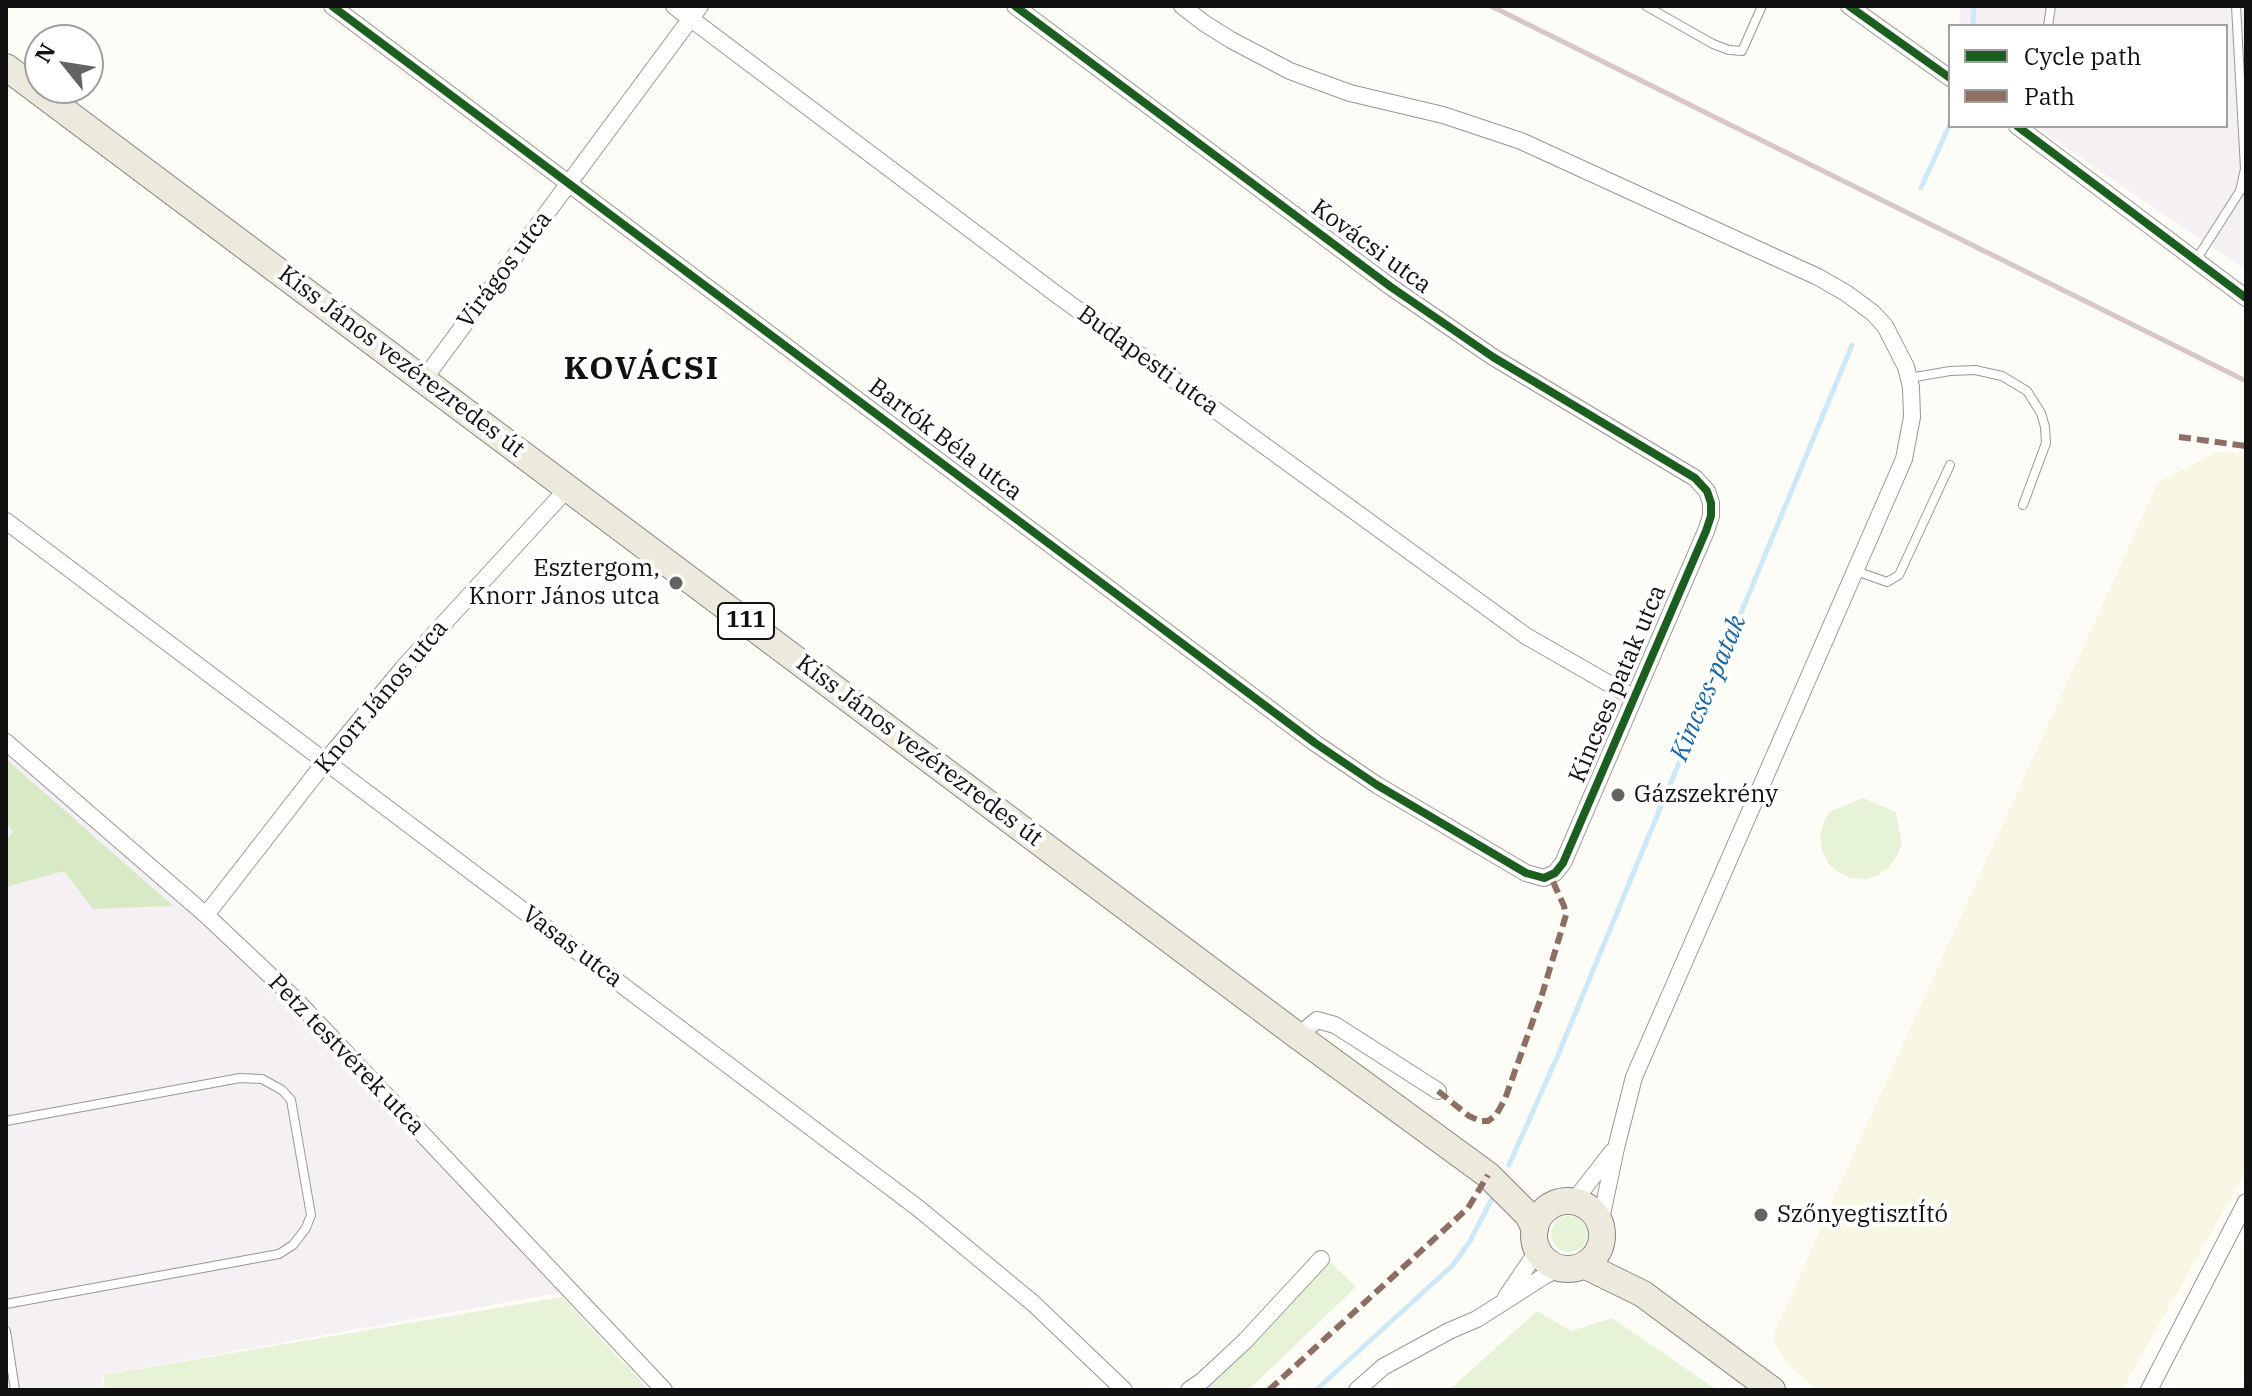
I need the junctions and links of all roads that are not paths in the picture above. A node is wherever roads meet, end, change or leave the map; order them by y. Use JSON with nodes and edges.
{"nodes":[{"id":1,"x":332,"y":6,"type":"edge"},
{"id":2,"x":674,"y":6,"type":"edge"},
{"id":3,"x":1015,"y":6,"type":"edge"},
{"id":4,"x":1182,"y":6,"type":"edge"},
{"id":5,"x":1646,"y":6,"type":"edge"},
{"id":6,"x":1762,"y":6,"type":"edge"},
{"id":7,"x":1849,"y":6,"type":"edge"},
{"id":8,"x":2236,"y":6,"type":"edge"},
{"id":9,"x":695,"y":12,"type":"edge"},
{"id":10,"x":6,"y":67,"type":"edge"},
{"id":11,"x":1948,"y":77,"type":"edge"},
{"id":12,"x":2020,"y":128,"type":"edge"},
{"id":13,"x":570,"y":183,"type":"junction"},
{"id":14,"x":2195,"y":260,"type":"junction"},
{"id":15,"x":2246,"y":298,"type":"edge"},
{"id":16,"x":1909,"y":378,"type":"junction"},
{"id":17,"x":424,"y":379,"type":"junction"},
{"id":18,"x":1950,"y":465,"type":"dead end"},
{"id":19,"x":568,"y":488,"type":"junction"},
{"id":20,"x":1711,"y":503,"type":"joint"},
{"id":21,"x":2023,"y":505,"type":"dead end"},
{"id":22,"x":6,"y":521,"type":"edge"},
{"id":23,"x":1856,"y":571,"type":"junction"},
{"id":24,"x":1634,"y":698,"type":"junction"},
{"id":25,"x":6,"y":742,"type":"edge"},
{"id":26,"x":325,"y":762,"type":"junction"},
{"id":27,"x":1550,"y":875,"type":"joint"},
{"id":28,"x":206,"y":915,"type":"junction"},
{"id":29,"x":1298,"y":1036,"type":"junction"},
{"id":30,"x":1438,"y":1091,"type":"dead end"},
{"id":31,"x":6,"y":1121,"type":"edge"},
{"id":32,"x":1616,"y":1148,"type":"junction"},
{"id":33,"x":1517,"y":1194,"type":"junction"},
{"id":34,"x":2246,"y":1202,"type":"edge"},
{"id":35,"x":1563,"y":1203,"type":"junction"},
{"id":36,"x":1601,"y":1231,"type":"junction"},
{"id":37,"x":1536,"y":1239,"type":"junction"},
{"id":38,"x":1321,"y":1259,"type":"dead end"},
{"id":39,"x":1572,"y":1266,"type":"junction"},
{"id":40,"x":1643,"y":1294,"type":"junction"},
{"id":41,"x":6,"y":1304,"type":"edge"},
{"id":42,"x":1501,"y":1305,"type":"junction"},
{"id":43,"x":6,"y":1331,"type":"edge"},
{"id":44,"x":15,"y":1390,"type":"edge"},
{"id":45,"x":664,"y":1390,"type":"edge"},
{"id":46,"x":1124,"y":1390,"type":"edge"},
{"id":47,"x":1189,"y":1390,"type":"edge"},
{"id":48,"x":1357,"y":1390,"type":"edge"},
{"id":49,"x":1772,"y":1390,"type":"edge"},
{"id":50,"x":2149,"y":1390,"type":"edge"}],
"edges":[{"from":1,"to":13,"type":"street","name":"Bartók Béla utca"},
{"from":2,"to":9,"type":"street","name":"Budapesti utca"},
{"from":3,"to":20,"type":"street","name":"Kovácsi utca"},
{"from":4,"to":16,"type":"street"},
{"from":5,"to":6,"type":"lane"},
{"from":7,"to":11,"type":"street"},
{"from":8,"to":14,"type":"lane"},
{"from":9,"to":13,"type":"street","name":"Virágos utca"},
{"from":9,"to":24,"type":"street","name":"Budapesti utca"},
{"from":10,"to":17,"type":"main road","name":"Kiss János vezérezredes út","number":"111"},
{"from":12,"to":14,"type":"street"},
{"from":13,"to":17,"type":"street","name":"Virágos utca"},
{"from":13,"to":27,"type":"street","name":"Bartók Béla utca"},
{"from":14,"to":15,"type":"street"},
{"from":16,"to":21,"type":"lane"},
{"from":16,"to":23,"type":"street"},
{"from":17,"to":19,"type":"main road","name":"Kiss János vezérezredes út","number":"111"},
{"from":18,"to":23,"type":"lane"},
{"from":19,"to":26,"type":"street","name":"Knorr János utca"},
{"from":19,"to":29,"type":"main road","name":"Kiss János vezérezredes út","number":"111"},
{"from":20,"to":24,"type":"street","name":"Kincses patak utca"},
{"from":22,"to":26,"type":"street","name":"Vasas utca"},
{"from":23,"to":32,"type":"street"},
{"from":24,"to":27,"type":"street","name":"Kincses patak utca"},
{"from":25,"to":28,"type":"street","name":"Petz testvérek utca"},
{"from":26,"to":28,"type":"street","name":"Knorr János utca"},
{"from":26,"to":46,"type":"street","name":"Vasas utca"},
{"from":28,"to":45,"type":"street","name":"Petz testvérek utca"},
{"from":29,"to":30,"type":"street"},
{"from":29,"to":33,"type":"main road","name":"Kiss János vezérezredes út","number":"111"},
{"from":31,"to":41,"type":"lane"},
{"from":32,"to":35,"type":"street"},
{"from":32,"to":36,"type":"street"},
{"from":33,"to":35,"type":"main road","name":"Kiss János vezérezredes út","number":"111"},
{"from":33,"to":37,"type":"main road","name":"Kiss János vezérezredes út","number":"111"},
{"from":34,"to":50,"type":"street"},
{"from":35,"to":36,"type":"main road","number":"111"},
{"from":35,"to":37,"type":"main road"},
{"from":36,"to":39,"type":"main road"},
{"from":36,"to":40,"type":"main road","number":"111"},
{"from":37,"to":39,"type":"main road","number":"111"},
{"from":37,"to":42,"type":"street"},
{"from":38,"to":47,"type":"street"},
{"from":39,"to":40,"type":"main road","number":"111"},
{"from":39,"to":42,"type":"street"},
{"from":40,"to":49,"type":"main road","number":"111"},
{"from":42,"to":48,"type":"street"},
{"from":43,"to":44,"type":"lane"}]}
